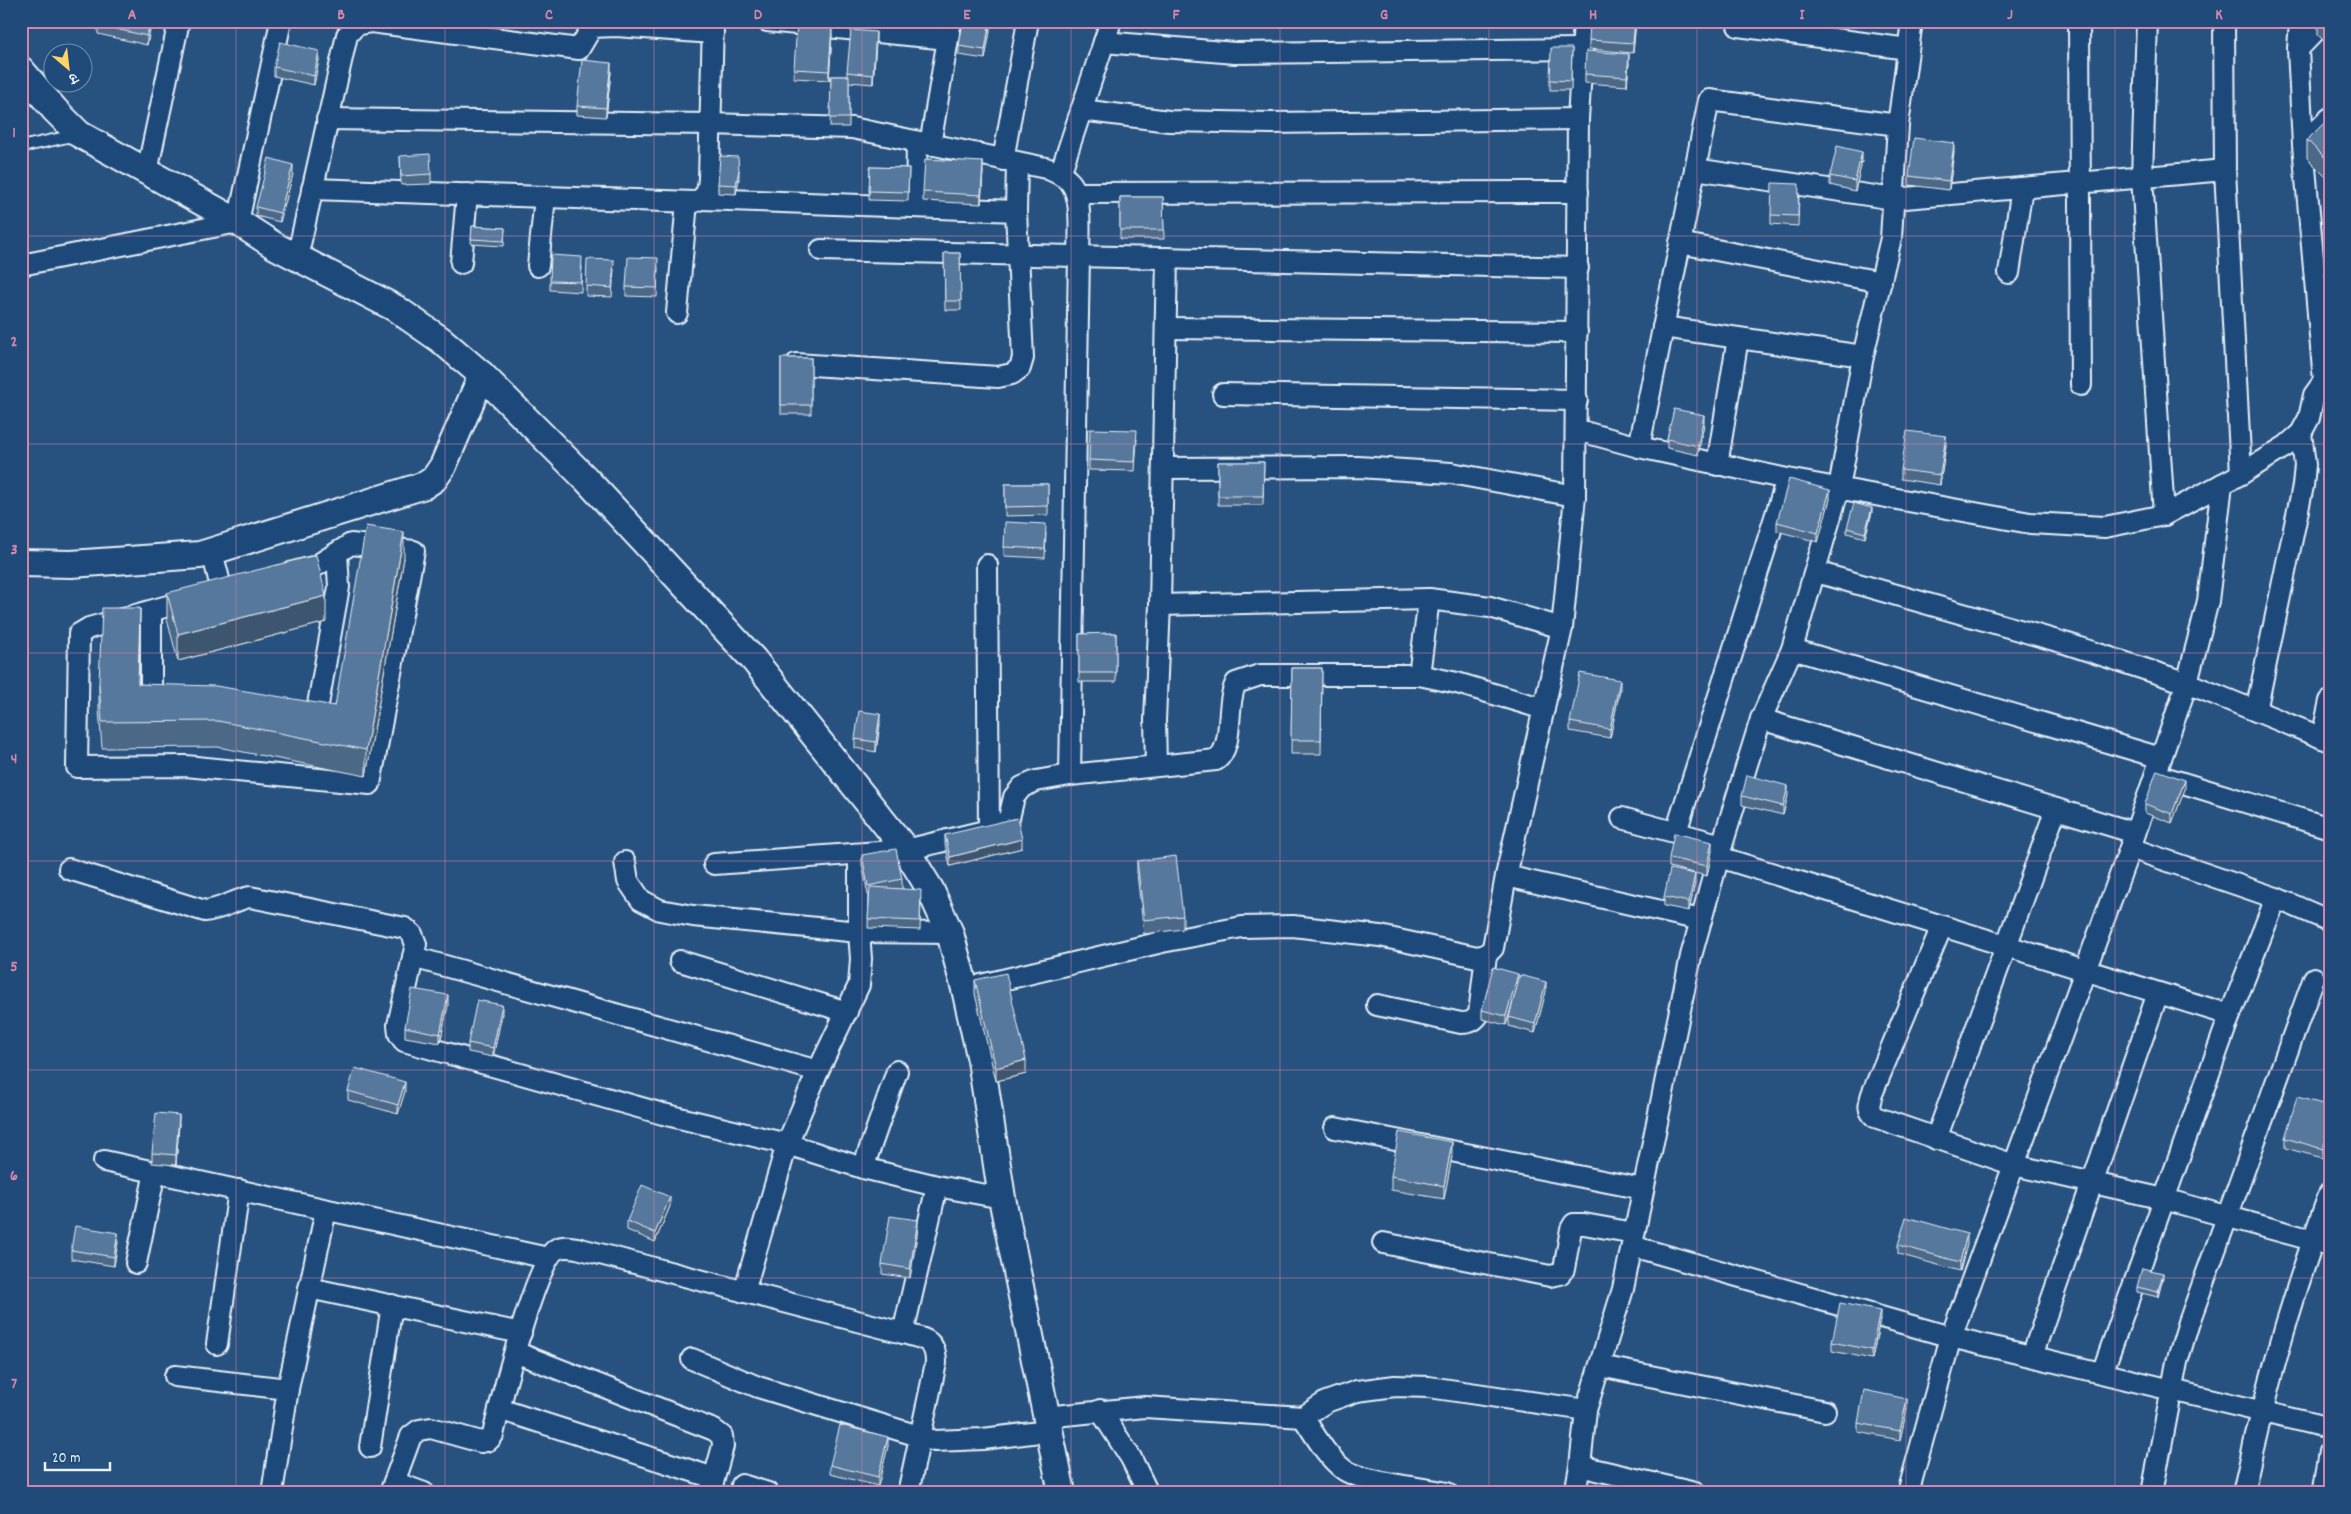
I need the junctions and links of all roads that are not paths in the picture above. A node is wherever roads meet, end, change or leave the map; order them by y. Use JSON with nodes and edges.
{"nodes":[{"id":1,"x":179,"y":21,"type":"edge"},
{"id":2,"x":281,"y":21,"type":"edge"},
{"id":3,"x":767,"y":21,"type":"edge"},
{"id":4,"x":1028,"y":21,"type":"edge"},
{"id":5,"x":1111,"y":21,"type":"edge"},
{"id":6,"x":1584,"y":21,"type":"edge"},
{"id":7,"x":1912,"y":21,"type":"edge"},
{"id":8,"x":2079,"y":21,"type":"edge"},
{"id":9,"x":2146,"y":21,"type":"edge"},
{"id":10,"x":2224,"y":21,"type":"edge"},
{"id":11,"x":2300,"y":21,"type":"edge"},
{"id":12,"x":2325,"y":21,"type":"edge"},
{"id":13,"x":1738,"y":26,"type":"dead end"},
{"id":14,"x":713,"y":27,"type":"edge"},
{"id":15,"x":950,"y":30,"type":"edge"},
{"id":16,"x":1104,"y":42,"type":"junction"},
{"id":17,"x":1582,"y":49,"type":"junction"},
{"id":18,"x":1908,"y":49,"type":"junction"},
{"id":19,"x":2298,"y":49,"type":"junction"},
{"id":20,"x":21,"y":70,"type":"edge"},
{"id":21,"x":1082,"y":110,"type":"junction"},
{"id":22,"x":2330,"y":118,"type":"edge"},
{"id":23,"x":327,"y":119,"type":"junction"},
{"id":24,"x":1578,"y":119,"type":"junction"},
{"id":25,"x":709,"y":124,"type":"junction"},
{"id":26,"x":1898,"y":125,"type":"junction"},
{"id":27,"x":79,"y":134,"type":"junction"},
{"id":28,"x":923,"y":143,"type":"junction"},
{"id":29,"x":2302,"y":145,"type":"junction"},
{"id":30,"x":21,"y":147,"type":"edge"},
{"id":31,"x":1010,"y":162,"type":"junction"},
{"id":32,"x":1695,"y":169,"type":"junction"},
{"id":33,"x":2225,"y":170,"type":"junction"},
{"id":34,"x":147,"y":172,"type":"junction"},
{"id":35,"x":1060,"y":174,"type":"junction"},
{"id":36,"x":2142,"y":178,"type":"junction"},
{"id":37,"x":2080,"y":183,"type":"junction"},
{"id":38,"x":312,"y":188,"type":"junction"},
{"id":39,"x":2022,"y":188,"type":"junction"},
{"id":40,"x":1578,"y":192,"type":"junction"},
{"id":41,"x":1076,"y":193,"type":"junction"},
{"id":42,"x":467,"y":194,"type":"junction"},
{"id":43,"x":545,"y":197,"type":"junction"},
{"id":44,"x":1894,"y":199,"type":"junction"},
{"id":45,"x":694,"y":200,"type":"junction"},
{"id":46,"x":916,"y":207,"type":"junction"},
{"id":47,"x":1016,"y":211,"type":"junction"},
{"id":48,"x":238,"y":222,"type":"junction"},
{"id":49,"x":1680,"y":243,"type":"junction"},
{"id":50,"x":821,"y":250,"type":"dead end"},
{"id":51,"x":1020,"y":254,"type":"junction"},
{"id":52,"x":1079,"y":256,"type":"junction"},
{"id":53,"x":297,"y":258,"type":"junction"},
{"id":54,"x":1167,"y":258,"type":"junction"},
{"id":55,"x":461,"y":263,"type":"dead end"},
{"id":56,"x":21,"y":265,"type":"edge"},
{"id":57,"x":538,"y":266,"type":"dead end"},
{"id":58,"x":1578,"y":268,"type":"junction"},
{"id":59,"x":2009,"y":274,"type":"dead end"},
{"id":60,"x":1881,"y":282,"type":"junction"},
{"id":61,"x":677,"y":313,"type":"dead end"},
{"id":62,"x":1663,"y":327,"type":"junction"},
{"id":63,"x":1166,"y":328,"type":"junction"},
{"id":64,"x":1577,"y":332,"type":"junction"},
{"id":65,"x":1738,"y":338,"type":"junction"},
{"id":66,"x":1863,"y":356,"type":"junction"},
{"id":67,"x":796,"y":364,"type":"edge"},
{"id":68,"x":482,"y":374,"type":"junction"},
{"id":69,"x":2327,"y":379,"type":"edge"},
{"id":70,"x":2081,"y":385,"type":"dead end"},
{"id":71,"x":1223,"y":394,"type":"dead end"},
{"id":72,"x":1577,"y":400,"type":"junction"},
{"id":73,"x":1577,"y":430,"type":"junction"},
{"id":74,"x":2301,"y":433,"type":"junction"},
{"id":75,"x":1639,"y":448,"type":"junction"},
{"id":76,"x":1717,"y":465,"type":"junction"},
{"id":77,"x":1163,"y":468,"type":"junction"},
{"id":78,"x":2241,"y":474,"type":"junction"},
{"id":79,"x":1787,"y":479,"type":"junction"},
{"id":80,"x":2222,"y":484,"type":"junction"},
{"id":81,"x":1839,"y":488,"type":"junction"},
{"id":82,"x":1575,"y":496,"type":"junction"},
{"id":83,"x":2164,"y":515,"type":"junction"},
{"id":84,"x":212,"y":552,"type":"junction"},
{"id":85,"x":337,"y":553,"type":"junction"},
{"id":86,"x":21,"y":563,"type":"edge"},
{"id":87,"x":987,"y":565,"type":"dead end"},
{"id":88,"x":1816,"y":572,"type":"junction"},
{"id":89,"x":278,"y":576,"type":"edge"},
{"id":90,"x":250,"y":584,"type":"edge"},
{"id":91,"x":222,"y":591,"type":"junction"},
{"id":92,"x":1429,"y":599,"type":"junction"},
{"id":93,"x":1160,"y":604,"type":"junction"},
{"id":94,"x":151,"y":611,"type":"junction"},
{"id":95,"x":1562,"y":628,"type":"junction"},
{"id":96,"x":1792,"y":649,"type":"junction"},
{"id":97,"x":1419,"y":675,"type":"junction"},
{"id":98,"x":2187,"y":683,"type":"junction"},
{"id":99,"x":2330,"y":701,"type":"edge"},
{"id":100,"x":182,"y":702,"type":"edge"},
{"id":101,"x":1544,"y":709,"type":"junction"},
{"id":102,"x":2256,"y":711,"type":"junction"},
{"id":103,"x":277,"y":714,"type":"edge"},
{"id":104,"x":1761,"y":719,"type":"junction"},
{"id":105,"x":2326,"y":739,"type":"edge"},
{"id":106,"x":1156,"y":766,"type":"junction"},
{"id":107,"x":2158,"y":766,"type":"junction"},
{"id":108,"x":1070,"y":775,"type":"junction"},
{"id":109,"x":2056,"y":809,"type":"junction"},
{"id":110,"x":1622,"y":818,"type":"dead end"},
{"id":111,"x":2330,"y":828,"type":"edge"},
{"id":112,"x":989,"y":830,"type":"junction"},
{"id":113,"x":1676,"y":832,"type":"junction"},
{"id":114,"x":2132,"y":841,"type":"junction"},
{"id":115,"x":906,"y":850,"type":"junction"},
{"id":116,"x":1721,"y":851,"type":"junction"},
{"id":117,"x":859,"y":854,"type":"junction"},
{"id":118,"x":625,"y":862,"type":"dead end"},
{"id":119,"x":714,"y":864,"type":"dead end"},
{"id":120,"x":69,"y":869,"type":"dead end"},
{"id":121,"x":1506,"y":876,"type":"junction"},
{"id":122,"x":2276,"y":898,"type":"junction"},
{"id":123,"x":1701,"y":920,"type":"junction"},
{"id":124,"x":2330,"y":921,"type":"edge"},
{"id":125,"x":1942,"y":926,"type":"junction"},
{"id":126,"x":858,"y":932,"type":"junction"},
{"id":127,"x":950,"y":933,"type":"junction"},
{"id":128,"x":2006,"y":946,"type":"junction"},
{"id":129,"x":1486,"y":955,"type":"junction"},
{"id":130,"x":413,"y":957,"type":"junction"},
{"id":131,"x":680,"y":961,"type":"dead end"},
{"id":132,"x":2085,"y":970,"type":"junction"},
{"id":133,"x":2314,"y":978,"type":"dead end"},
{"id":134,"x":965,"y":989,"type":"junction"},
{"id":135,"x":2158,"y":993,"type":"junction"},
{"id":136,"x":1377,"y":1005,"type":"dead end"},
{"id":137,"x":848,"y":1012,"type":"junction"},
{"id":138,"x":2230,"y":1015,"type":"junction"},
{"id":139,"x":818,"y":1071,"type":"junction"},
{"id":140,"x":897,"y":1071,"type":"dead end"},
{"id":141,"x":1335,"y":1128,"type":"dead end"},
{"id":142,"x":1936,"y":1139,"type":"junction"},
{"id":143,"x":787,"y":1144,"type":"junction"},
{"id":144,"x":104,"y":1161,"type":"dead end"},
{"id":145,"x":2014,"y":1165,"type":"junction"},
{"id":146,"x":863,"y":1168,"type":"junction"},
{"id":147,"x":155,"y":1172,"type":"junction"},
{"id":148,"x":2092,"y":1183,"type":"junction"},
{"id":149,"x":937,"y":1186,"type":"junction"},
{"id":150,"x":1643,"y":1189,"type":"junction"},
{"id":151,"x":239,"y":1190,"type":"junction"},
{"id":152,"x":2330,"y":1192,"type":"edge"},
{"id":153,"x":1002,"y":1198,"type":"junction"},
{"id":154,"x":2164,"y":1199,"type":"junction"},
{"id":155,"x":326,"y":1210,"type":"junction"},
{"id":156,"x":2226,"y":1216,"type":"junction"},
{"id":157,"x":1633,"y":1240,"type":"junction"},
{"id":158,"x":1383,"y":1242,"type":"dead end"},
{"id":159,"x":2321,"y":1243,"type":"edge"},
{"id":160,"x":548,"y":1258,"type":"junction"},
{"id":161,"x":136,"y":1263,"type":"dead end"},
{"id":162,"x":309,"y":1288,"type":"junction"},
{"id":163,"x":744,"y":1292,"type":"junction"},
{"id":164,"x":392,"y":1305,"type":"junction"},
{"id":165,"x":903,"y":1333,"type":"junction"},
{"id":166,"x":1951,"y":1337,"type":"junction"},
{"id":167,"x":518,"y":1343,"type":"junction"},
{"id":168,"x":217,"y":1344,"type":"dead end"},
{"id":169,"x":2032,"y":1356,"type":"junction"},
{"id":170,"x":692,"y":1359,"type":"dead end"},
{"id":171,"x":1600,"y":1366,"type":"junction"},
{"id":172,"x":2102,"y":1373,"type":"junction"},
{"id":173,"x":175,"y":1376,"type":"dead end"},
{"id":174,"x":288,"y":1390,"type":"junction"},
{"id":175,"x":2171,"y":1390,"type":"junction"},
{"id":176,"x":499,"y":1409,"type":"junction"},
{"id":177,"x":1100,"y":1410,"type":"junction"},
{"id":178,"x":1586,"y":1410,"type":"junction"},
{"id":179,"x":1825,"y":1411,"type":"dead end"},
{"id":180,"x":2261,"y":1411,"type":"junction"},
{"id":181,"x":1303,"y":1417,"type":"junction"},
{"id":182,"x":1047,"y":1424,"type":"junction"},
{"id":183,"x":2330,"y":1428,"type":"edge"},
{"id":184,"x":920,"y":1436,"type":"junction"},
{"id":185,"x":370,"y":1447,"type":"dead end"},
{"id":186,"x":2330,"y":1451,"type":"edge"},
{"id":187,"x":1580,"y":1466,"type":"junction"},
{"id":188,"x":712,"y":1485,"type":"edge"},
{"id":189,"x":742,"y":1485,"type":"dead end"},
{"id":190,"x":392,"y":1488,"type":"edge"},
{"id":191,"x":1406,"y":1489,"type":"edge"},
{"id":192,"x":272,"y":1493,"type":"edge"},
{"id":193,"x":424,"y":1493,"type":"edge"},
{"id":194,"x":768,"y":1493,"type":"edge"},
{"id":195,"x":908,"y":1493,"type":"edge"},
{"id":196,"x":1062,"y":1493,"type":"edge"},
{"id":197,"x":1148,"y":1493,"type":"edge"},
{"id":198,"x":1447,"y":1493,"type":"edge"},
{"id":199,"x":1575,"y":1493,"type":"edge"},
{"id":200,"x":1695,"y":1493,"type":"edge"},
{"id":201,"x":1908,"y":1493,"type":"edge"},
{"id":202,"x":2152,"y":1493,"type":"edge"},
{"id":203,"x":2244,"y":1493,"type":"edge"},
{"id":204,"x":2323,"y":1493,"type":"edge"}],
"edges":[{"from":1,"to":34,"type":"street"},
{"from":2,"to":48,"type":"street"},
{"from":3,"to":15,"type":"street"},
{"from":4,"to":31,"type":"street"},
{"from":5,"to":16,"type":"street"},
{"from":6,"to":17,"type":"street"},
{"from":7,"to":18,"type":"street"},
{"from":8,"to":37,"type":"street"},
{"from":9,"to":36,"type":"street"},
{"from":10,"to":33,"type":"street"},
{"from":11,"to":19,"type":"street"},
{"from":12,"to":19,"type":"street"},
{"from":13,"to":18,"type":"street"},
{"from":14,"to":23,"type":"street"},
{"from":14,"to":25,"type":"street"},
{"from":15,"to":28,"type":"street"},
{"from":16,"to":17,"type":"street"},
{"from":16,"to":21,"type":"street"},
{"from":17,"to":24,"type":"street"},
{"from":18,"to":26,"type":"street"},
{"from":19,"to":29,"type":"street"},
{"from":20,"to":27,"type":"street"},
{"from":21,"to":24,"type":"street"},
{"from":21,"to":35,"type":"street"},
{"from":22,"to":29,"type":"street"},
{"from":23,"to":25,"type":"street"},
{"from":23,"to":38,"type":"street"},
{"from":24,"to":40,"type":"street"},
{"from":25,"to":28,"type":"street"},
{"from":25,"to":45,"type":"street"},
{"from":26,"to":32,"type":"street"},
{"from":26,"to":44,"type":"street"},
{"from":27,"to":30,"type":"lane"},
{"from":27,"to":34,"type":"street"},
{"from":28,"to":31,"type":"street"},
{"from":28,"to":46,"type":"street"},
{"from":29,"to":69,"type":"street"},
{"from":31,"to":35,"type":"street"},
{"from":31,"to":47,"type":"street"},
{"from":32,"to":44,"type":"street"},
{"from":32,"to":49,"type":"street"},
{"from":33,"to":36,"type":"street"},
{"from":33,"to":78,"type":"street"},
{"from":34,"to":48,"type":"street"},
{"from":35,"to":41,"type":"street"},
{"from":36,"to":37,"type":"street"},
{"from":36,"to":83,"type":"street"},
{"from":37,"to":39,"type":"street"},
{"from":37,"to":70,"type":"street"},
{"from":38,"to":42,"type":"street"},
{"from":38,"to":53,"type":"street"},
{"from":39,"to":44,"type":"street"},
{"from":39,"to":59,"type":"street"},
{"from":40,"to":41,"type":"street"},
{"from":40,"to":58,"type":"street"},
{"from":41,"to":52,"type":"street"},
{"from":42,"to":43,"type":"street"},
{"from":42,"to":55,"type":"street"},
{"from":43,"to":45,"type":"street"},
{"from":43,"to":57,"type":"street"},
{"from":44,"to":60,"type":"street"},
{"from":45,"to":46,"type":"street"},
{"from":45,"to":61,"type":"street"},
{"from":46,"to":47,"type":"street"},
{"from":47,"to":51,"type":"street"},
{"from":48,"to":53,"type":"street"},
{"from":48,"to":56,"type":"street"},
{"from":49,"to":60,"type":"street"},
{"from":49,"to":62,"type":"street"},
{"from":50,"to":51,"type":"street"},
{"from":51,"to":52,"type":"street"},
{"from":51,"to":67,"type":"street"},
{"from":52,"to":54,"type":"street"},
{"from":52,"to":108,"type":"street"},
{"from":53,"to":68,"type":"street"},
{"from":54,"to":58,"type":"street"},
{"from":54,"to":63,"type":"street"},
{"from":58,"to":64,"type":"street"},
{"from":60,"to":66,"type":"street"},
{"from":62,"to":65,"type":"street"},
{"from":62,"to":75,"type":"street"},
{"from":63,"to":64,"type":"street"},
{"from":63,"to":77,"type":"street"},
{"from":64,"to":72,"type":"street"},
{"from":65,"to":66,"type":"street"},
{"from":65,"to":76,"type":"street"},
{"from":66,"to":81,"type":"street"},
{"from":68,"to":84,"type":"street"},
{"from":68,"to":115,"type":"street"},
{"from":69,"to":74,"type":"street"},
{"from":71,"to":72,"type":"street"},
{"from":72,"to":73,"type":"street"},
{"from":73,"to":75,"type":"street"},
{"from":73,"to":82,"type":"street"},
{"from":74,"to":78,"type":"street"},
{"from":74,"to":102,"type":"street"},
{"from":75,"to":76,"type":"street"},
{"from":76,"to":79,"type":"street"},
{"from":77,"to":82,"type":"street"},
{"from":77,"to":93,"type":"street"},
{"from":78,"to":80,"type":"street"},
{"from":79,"to":81,"type":"street"},
{"from":79,"to":113,"type":"street"},
{"from":80,"to":83,"type":"street"},
{"from":80,"to":98,"type":"street"},
{"from":81,"to":83,"type":"street"},
{"from":81,"to":88,"type":"street"},
{"from":82,"to":95,"type":"street"},
{"from":84,"to":86,"type":"street"},
{"from":84,"to":91,"type":"street"},
{"from":85,"to":89,"type":"street"},
{"from":85,"to":94,"type":"street"},
{"from":85,"to":103,"type":"street"},
{"from":87,"to":112,"type":"street"},
{"from":88,"to":96,"type":"street"},
{"from":88,"to":98,"type":"street"},
{"from":90,"to":91,"type":"street"},
{"from":91,"to":94,"type":"street"},
{"from":92,"to":93,"type":"street"},
{"from":92,"to":95,"type":"street"},
{"from":92,"to":97,"type":"street"},
{"from":93,"to":106,"type":"street"},
{"from":94,"to":100,"type":"street"},
{"from":95,"to":101,"type":"street"},
{"from":96,"to":104,"type":"street"},
{"from":96,"to":107,"type":"street"},
{"from":97,"to":101,"type":"street"},
{"from":97,"to":106,"type":"street"},
{"from":98,"to":102,"type":"street"},
{"from":98,"to":107,"type":"street"},
{"from":99,"to":105,"type":"street"},
{"from":101,"to":121,"type":"street"},
{"from":102,"to":105,"type":"street"},
{"from":104,"to":109,"type":"street"},
{"from":104,"to":116,"type":"street"},
{"from":106,"to":108,"type":"street"},
{"from":107,"to":111,"type":"street"},
{"from":107,"to":114,"type":"street"},
{"from":108,"to":112,"type":"street"},
{"from":109,"to":114,"type":"street"},
{"from":109,"to":128,"type":"street"},
{"from":110,"to":113,"type":"street"},
{"from":112,"to":115,"type":"street"},
{"from":113,"to":116,"type":"street"},
{"from":114,"to":122,"type":"street"},
{"from":114,"to":132,"type":"street"},
{"from":115,"to":117,"type":"street"},
{"from":115,"to":127,"type":"street"},
{"from":116,"to":123,"type":"street"},
{"from":116,"to":125,"type":"street"},
{"from":117,"to":119,"type":"street"},
{"from":117,"to":126,"type":"street"},
{"from":118,"to":126,"type":"street"},
{"from":120,"to":130,"type":"street"},
{"from":121,"to":123,"type":"street"},
{"from":121,"to":129,"type":"street"},
{"from":122,"to":124,"type":"street"},
{"from":122,"to":138,"type":"street"},
{"from":123,"to":150,"type":"street"},
{"from":125,"to":128,"type":"street"},
{"from":125,"to":142,"type":"street"},
{"from":126,"to":127,"type":"street"},
{"from":126,"to":137,"type":"street"},
{"from":127,"to":134,"type":"street"},
{"from":128,"to":132,"type":"street"},
{"from":128,"to":142,"type":"street"},
{"from":129,"to":134,"type":"street"},
{"from":129,"to":136,"type":"street"},
{"from":130,"to":139,"type":"street"},
{"from":130,"to":143,"type":"street"},
{"from":131,"to":137,"type":"street"},
{"from":132,"to":135,"type":"street"},
{"from":132,"to":145,"type":"street"},
{"from":133,"to":156,"type":"street"},
{"from":134,"to":153,"type":"street"},
{"from":135,"to":138,"type":"street"},
{"from":135,"to":148,"type":"street"},
{"from":137,"to":139,"type":"street"},
{"from":138,"to":154,"type":"street"},
{"from":139,"to":143,"type":"street"},
{"from":140,"to":146,"type":"street"},
{"from":141,"to":150,"type":"street"},
{"from":142,"to":145,"type":"street"},
{"from":143,"to":146,"type":"street"},
{"from":143,"to":163,"type":"street"},
{"from":144,"to":147,"type":"street"},
{"from":145,"to":148,"type":"street"},
{"from":145,"to":166,"type":"street"},
{"from":146,"to":149,"type":"street"},
{"from":147,"to":151,"type":"street"},
{"from":147,"to":161,"type":"street"},
{"from":148,"to":154,"type":"street"},
{"from":148,"to":169,"type":"street"},
{"from":149,"to":153,"type":"street"},
{"from":149,"to":165,"type":"street"},
{"from":150,"to":157,"type":"street"},
{"from":151,"to":155,"type":"street"},
{"from":151,"to":168,"type":"street"},
{"from":152,"to":159,"type":"street"},
{"from":153,"to":182,"type":"street"},
{"from":154,"to":156,"type":"street"},
{"from":154,"to":172,"type":"street"},
{"from":155,"to":160,"type":"street"},
{"from":155,"to":162,"type":"street"},
{"from":156,"to":159,"type":"street"},
{"from":156,"to":175,"type":"street"},
{"from":157,"to":158,"type":"street"},
{"from":157,"to":166,"type":"street"},
{"from":157,"to":171,"type":"street"},
{"from":159,"to":180,"type":"street"},
{"from":160,"to":163,"type":"street"},
{"from":160,"to":167,"type":"street"},
{"from":162,"to":164,"type":"street"},
{"from":162,"to":174,"type":"street"},
{"from":163,"to":165,"type":"street"},
{"from":164,"to":167,"type":"street"},
{"from":164,"to":185,"type":"street"},
{"from":165,"to":184,"type":"street"},
{"from":166,"to":169,"type":"street"},
{"from":166,"to":201,"type":"street"},
{"from":167,"to":176,"type":"street"},
{"from":167,"to":188,"type":"street"},
{"from":169,"to":172,"type":"street"},
{"from":170,"to":184,"type":"street"},
{"from":171,"to":178,"type":"street"},
{"from":171,"to":179,"type":"street"},
{"from":172,"to":175,"type":"street"},
{"from":173,"to":174,"type":"street"},
{"from":174,"to":192,"type":"street"},
{"from":175,"to":180,"type":"street"},
{"from":175,"to":202,"type":"street"},
{"from":176,"to":188,"type":"street"},
{"from":176,"to":190,"type":"street"},
{"from":177,"to":181,"type":"street"},
{"from":177,"to":182,"type":"street"},
{"from":177,"to":197,"type":"street"},
{"from":178,"to":181,"type":"street"},
{"from":178,"to":187,"type":"street"},
{"from":180,"to":183,"type":"street"},
{"from":180,"to":203,"type":"street"},
{"from":181,"to":191,"type":"street"},
{"from":182,"to":184,"type":"street"},
{"from":182,"to":196,"type":"street"},
{"from":184,"to":195,"type":"street"},
{"from":186,"to":204,"type":"street"},
{"from":187,"to":199,"type":"street"},
{"from":187,"to":200,"type":"street"},
{"from":189,"to":194,"type":"street"},
{"from":190,"to":193,"type":"street"},
{"from":191,"to":198,"type":"street"}]}
